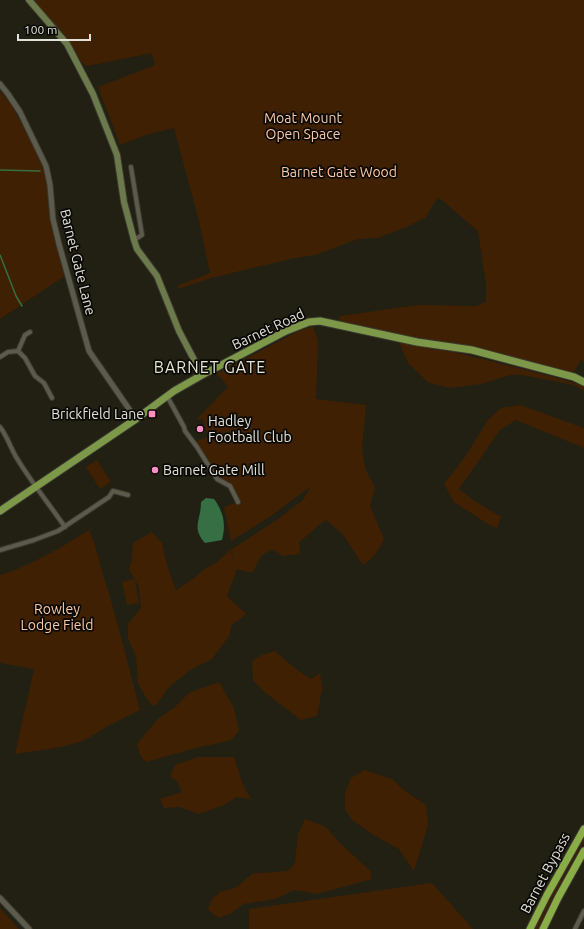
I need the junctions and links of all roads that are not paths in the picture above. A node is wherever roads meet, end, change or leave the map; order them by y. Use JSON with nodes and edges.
{"nodes":[{"id":1,"x":29,"y":0,"type":"edge"},
{"id":2,"x":0,"y":84,"type":"edge"},
{"id":3,"x":131,"y":167,"type":"dead end"},
{"id":4,"x":134,"y":240,"type":"junction"},
{"id":5,"x":30,"y":332,"type":"dead end"},
{"id":6,"x":18,"y":351,"type":"junction"},
{"id":7,"x":0,"y":357,"type":"edge"},
{"id":8,"x":202,"y":375,"type":"junction"},
{"id":9,"x":584,"y":382,"type":"edge"},
{"id":10,"x":48,"y":391,"type":"junction"},
{"id":11,"x":42,"y":395,"type":"dead end"},
{"id":12,"x":167,"y":396,"type":"junction"},
{"id":13,"x":52,"y":398,"type":"dead end"},
{"id":14,"x":136,"y":419,"type":"junction"},
{"id":15,"x":0,"y":427,"type":"edge"},
{"id":16,"x":36,"y":487,"type":"junction"},
{"id":17,"x":128,"y":495,"type":"dead end"},
{"id":18,"x":238,"y":502,"type":"dead end"},
{"id":19,"x":0,"y":510,"type":"edge"},
{"id":20,"x":65,"y":526,"type":"junction"},
{"id":21,"x":0,"y":550,"type":"edge"},
{"id":22,"x":584,"y":829,"type":"edge"},
{"id":23,"x":584,"y":851,"type":"edge"},
{"id":24,"x":0,"y":898,"type":"edge"},
{"id":25,"x":584,"y":911,"type":"edge"},
{"id":26,"x":546,"y":928,"type":"edge"},
{"id":27,"x":28,"y":929,"type":"edge"},
{"id":28,"x":530,"y":929,"type":"edge"},
{"id":29,"x":574,"y":929,"type":"edge"}],
"edges":[{"from":1,"to":4,"type":"main road"},
{"from":2,"to":14,"type":"street","name":"Barnet Gate Lane"},
{"from":3,"to":4,"type":"street"},
{"from":4,"to":8,"type":"main road"},
{"from":5,"to":6,"type":"street"},
{"from":6,"to":7,"type":"street"},
{"from":6,"to":10,"type":"street"},
{"from":8,"to":9,"type":"main road","name":"Barnet Road"},
{"from":8,"to":12,"type":"main road","name":"Barnet Road"},
{"from":10,"to":11,"type":"street"},
{"from":10,"to":13,"type":"street"},
{"from":12,"to":14,"type":"main road","name":"Barnet Road"},
{"from":12,"to":18,"type":"street"},
{"from":14,"to":16,"type":"main road","name":"Barnet Road"},
{"from":15,"to":16,"type":"street"},
{"from":16,"to":19,"type":"main road","name":"Barnet Road"},
{"from":16,"to":20,"type":"street"},
{"from":17,"to":20,"type":"street"},
{"from":20,"to":21,"type":"street"},
{"from":22,"to":28,"type":"highway","name":"Barnet Bypass"},
{"from":23,"to":26,"type":"highway","name":"Barnet Bypass"},
{"from":24,"to":27,"type":"street"},
{"from":25,"to":29,"type":"street"}]}
